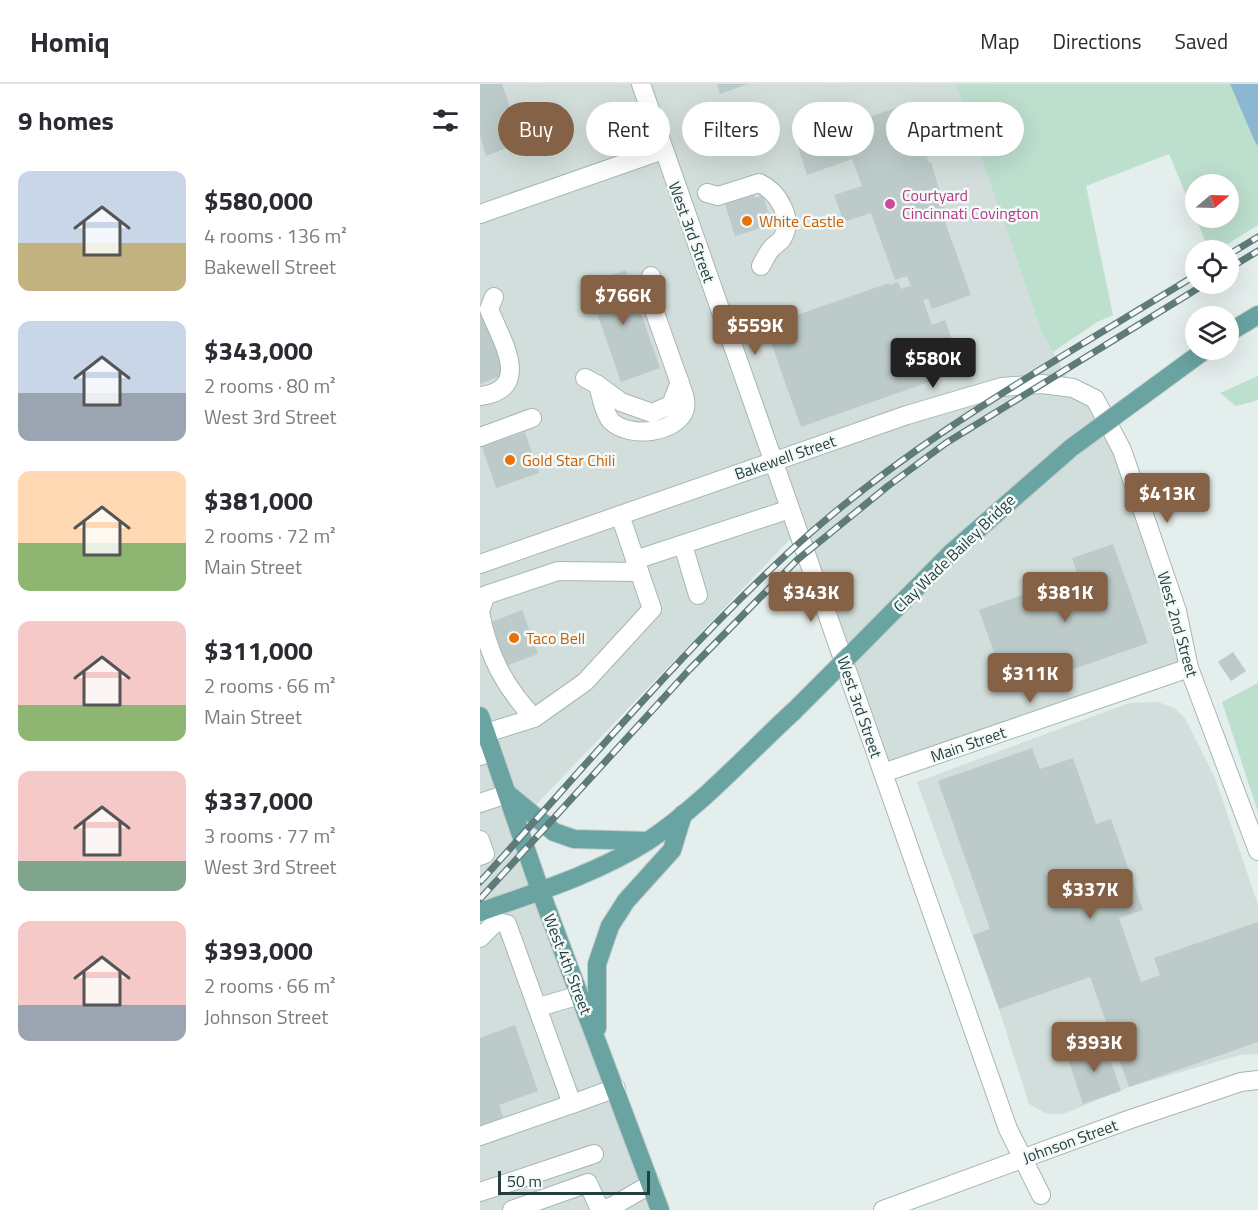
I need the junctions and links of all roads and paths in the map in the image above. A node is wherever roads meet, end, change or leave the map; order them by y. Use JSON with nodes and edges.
{"nodes":[{"id":1,"x":641,"y":84,"type":"edge"},
{"id":2,"x":647,"y":102,"type":"edge"},
{"id":3,"x":646,"y":156,"type":"edge"},
{"id":4,"x":665,"y":156,"type":"edge"},
{"id":5,"x":707,"y":193,"type":"dead end"},
{"id":6,"x":480,"y":214,"type":"edge"},
{"id":7,"x":761,"y":266,"type":"dead end"},
{"id":8,"x":651,"y":276,"type":"dead end"},
{"id":9,"x":494,"y":297,"type":"dead end"},
{"id":10,"x":1258,"y":315,"type":"edge"},
{"id":11,"x":1239,"y":326,"type":"edge"},
{"id":12,"x":1191,"y":360,"type":"edge"},
{"id":13,"x":591,"y":382,"type":"dead end"},
{"id":14,"x":480,"y":396,"type":"edge"},
{"id":15,"x":1095,"y":399,"type":"joint"},
{"id":16,"x":532,"y":418,"type":"dead end"},
{"id":17,"x":480,"y":437,"type":"edge"},
{"id":18,"x":773,"y":462,"type":"junction"},
{"id":19,"x":790,"y":509,"type":"junction"},
{"id":20,"x":620,"y":515,"type":"junction"},
{"id":21,"x":683,"y":545,"type":"junction"},
{"id":22,"x":480,"y":564,"type":"edge"},
{"id":23,"x":637,"y":566,"type":"junction"},
{"id":24,"x":698,"y":595,"type":"dead end"},
{"id":25,"x":480,"y":612,"type":"edge"},
{"id":26,"x":1189,"y":668,"type":"junction"},
{"id":27,"x":480,"y":716,"type":"edge"},
{"id":28,"x":534,"y":718,"type":"junction"},
{"id":29,"x":486,"y":733,"type":"junction"},
{"id":30,"x":486,"y":754,"type":"edge"},
{"id":31,"x":883,"y":774,"type":"junction"},
{"id":32,"x":506,"y":793,"type":"junction"},
{"id":33,"x":480,"y":803,"type":"edge"},
{"id":34,"x":683,"y":813,"type":"junction"},
{"id":35,"x":480,"y":840,"type":"edge"},
{"id":36,"x":647,"y":841,"type":"junction"},
{"id":37,"x":1258,"y":851,"type":"edge"},
{"id":38,"x":480,"y":856,"type":"edge"},
{"id":39,"x":540,"y":890,"type":"junction"},
{"id":40,"x":480,"y":912,"type":"edge"},
{"id":41,"x":480,"y":938,"type":"edge"},
{"id":42,"x":579,"y":995,"type":"junction"},
{"id":43,"x":539,"y":1007,"type":"junction"},
{"id":44,"x":597,"y":1041,"type":"junction"},
{"id":45,"x":1258,"y":1080,"type":"edge"},
{"id":46,"x":616,"y":1088,"type":"junction"},
{"id":47,"x":572,"y":1104,"type":"junction"},
{"id":48,"x":480,"y":1136,"type":"edge"},
{"id":49,"x":594,"y":1154,"type":"dead end"},
{"id":50,"x":1022,"y":1159,"type":"junction"},
{"id":51,"x":651,"y":1184,"type":"junction"},
{"id":52,"x":480,"y":1192,"type":"edge"},
{"id":53,"x":1041,"y":1195,"type":"dead end"},
{"id":54,"x":512,"y":1210,"type":"edge"},
{"id":55,"x":600,"y":1210,"type":"edge"},
{"id":56,"x":660,"y":1210,"type":"edge"},
{"id":57,"x":884,"y":1210,"type":"edge"}],
"edges":[{"from":1,"to":2,"type":"street","name":"West 3rd Street"},
{"from":3,"to":6,"type":"street"},
{"from":4,"to":18,"type":"street","name":"West 3rd Street"},
{"from":5,"to":7,"type":"street"},
{"from":8,"to":13,"type":"street"},
{"from":9,"to":14,"type":"street"},
{"from":10,"to":11,"type":"main road"},
{"from":12,"to":34,"type":"main road","name":"Clay Wade Bailey Bridge","bridge":true},
{"from":15,"to":18,"type":"street","name":"Bakewell Street"},
{"from":15,"to":26,"type":"street","name":"West 2nd Street"},
{"from":16,"to":17,"type":"street"},
{"from":18,"to":19,"type":"street","name":"West 3rd Street"},
{"from":18,"to":20,"type":"street","name":"Bakewell Street"},
{"from":19,"to":21,"type":"street"},
{"from":19,"to":31,"type":"street","name":"West 3rd Street"},
{"from":20,"to":22,"type":"street","name":"Bakewell Street"},
{"from":20,"to":23,"type":"street"},
{"from":21,"to":23,"type":"street"},
{"from":21,"to":24,"type":"street"},
{"from":23,"to":25,"type":"street"},
{"from":23,"to":28,"type":"street"},
{"from":25,"to":28,"type":"street"},
{"from":26,"to":31,"type":"street","name":"Main Street"},
{"from":26,"to":37,"type":"street","name":"West 2nd Street"},
{"from":27,"to":29,"type":"main road","name":"West 4th Street"},
{"from":28,"to":29,"type":"street"},
{"from":29,"to":30,"type":"main road","name":"West 4th Street"},
{"from":30,"to":32,"type":"main road","name":"West 4th Street"},
{"from":31,"to":50,"type":"street","name":"West 3rd Street"},
{"from":32,"to":33,"type":"street"},
{"from":32,"to":36,"type":"main road"},
{"from":32,"to":39,"type":"main road","name":"West 4th Street"},
{"from":34,"to":36,"type":"main road","name":"Clay Wade Bailey Bridge"},
{"from":34,"to":44,"type":"main road"},
{"from":35,"to":38,"type":"street"},
{"from":36,"to":39,"type":"main road","name":"Clay Wade Bailey Bridge"},
{"from":39,"to":40,"type":"main road"},
{"from":39,"to":42,"type":"main road","name":"West 4th Street"},
{"from":41,"to":43,"type":"street"},
{"from":42,"to":43,"type":"street"},
{"from":42,"to":44,"type":"main road","name":"West 4th Street"},
{"from":43,"to":47,"type":"street"},
{"from":44,"to":46,"type":"main road","name":"West 4th Street"},
{"from":45,"to":50,"type":"street","name":"Johnson Street"},
{"from":46,"to":47,"type":"street"},
{"from":46,"to":51,"type":"main road","name":"West 4th Street"},
{"from":47,"to":48,"type":"street"},
{"from":49,"to":52,"type":"street"},
{"from":50,"to":53,"type":"street","name":"West 3rd Street"},
{"from":50,"to":57,"type":"street","name":"Johnson Street"},
{"from":51,"to":55,"type":"street"},
{"from":51,"to":56,"type":"main road","name":"West 4th Street"},
{"from":54,"to":55,"type":"street"}]}
